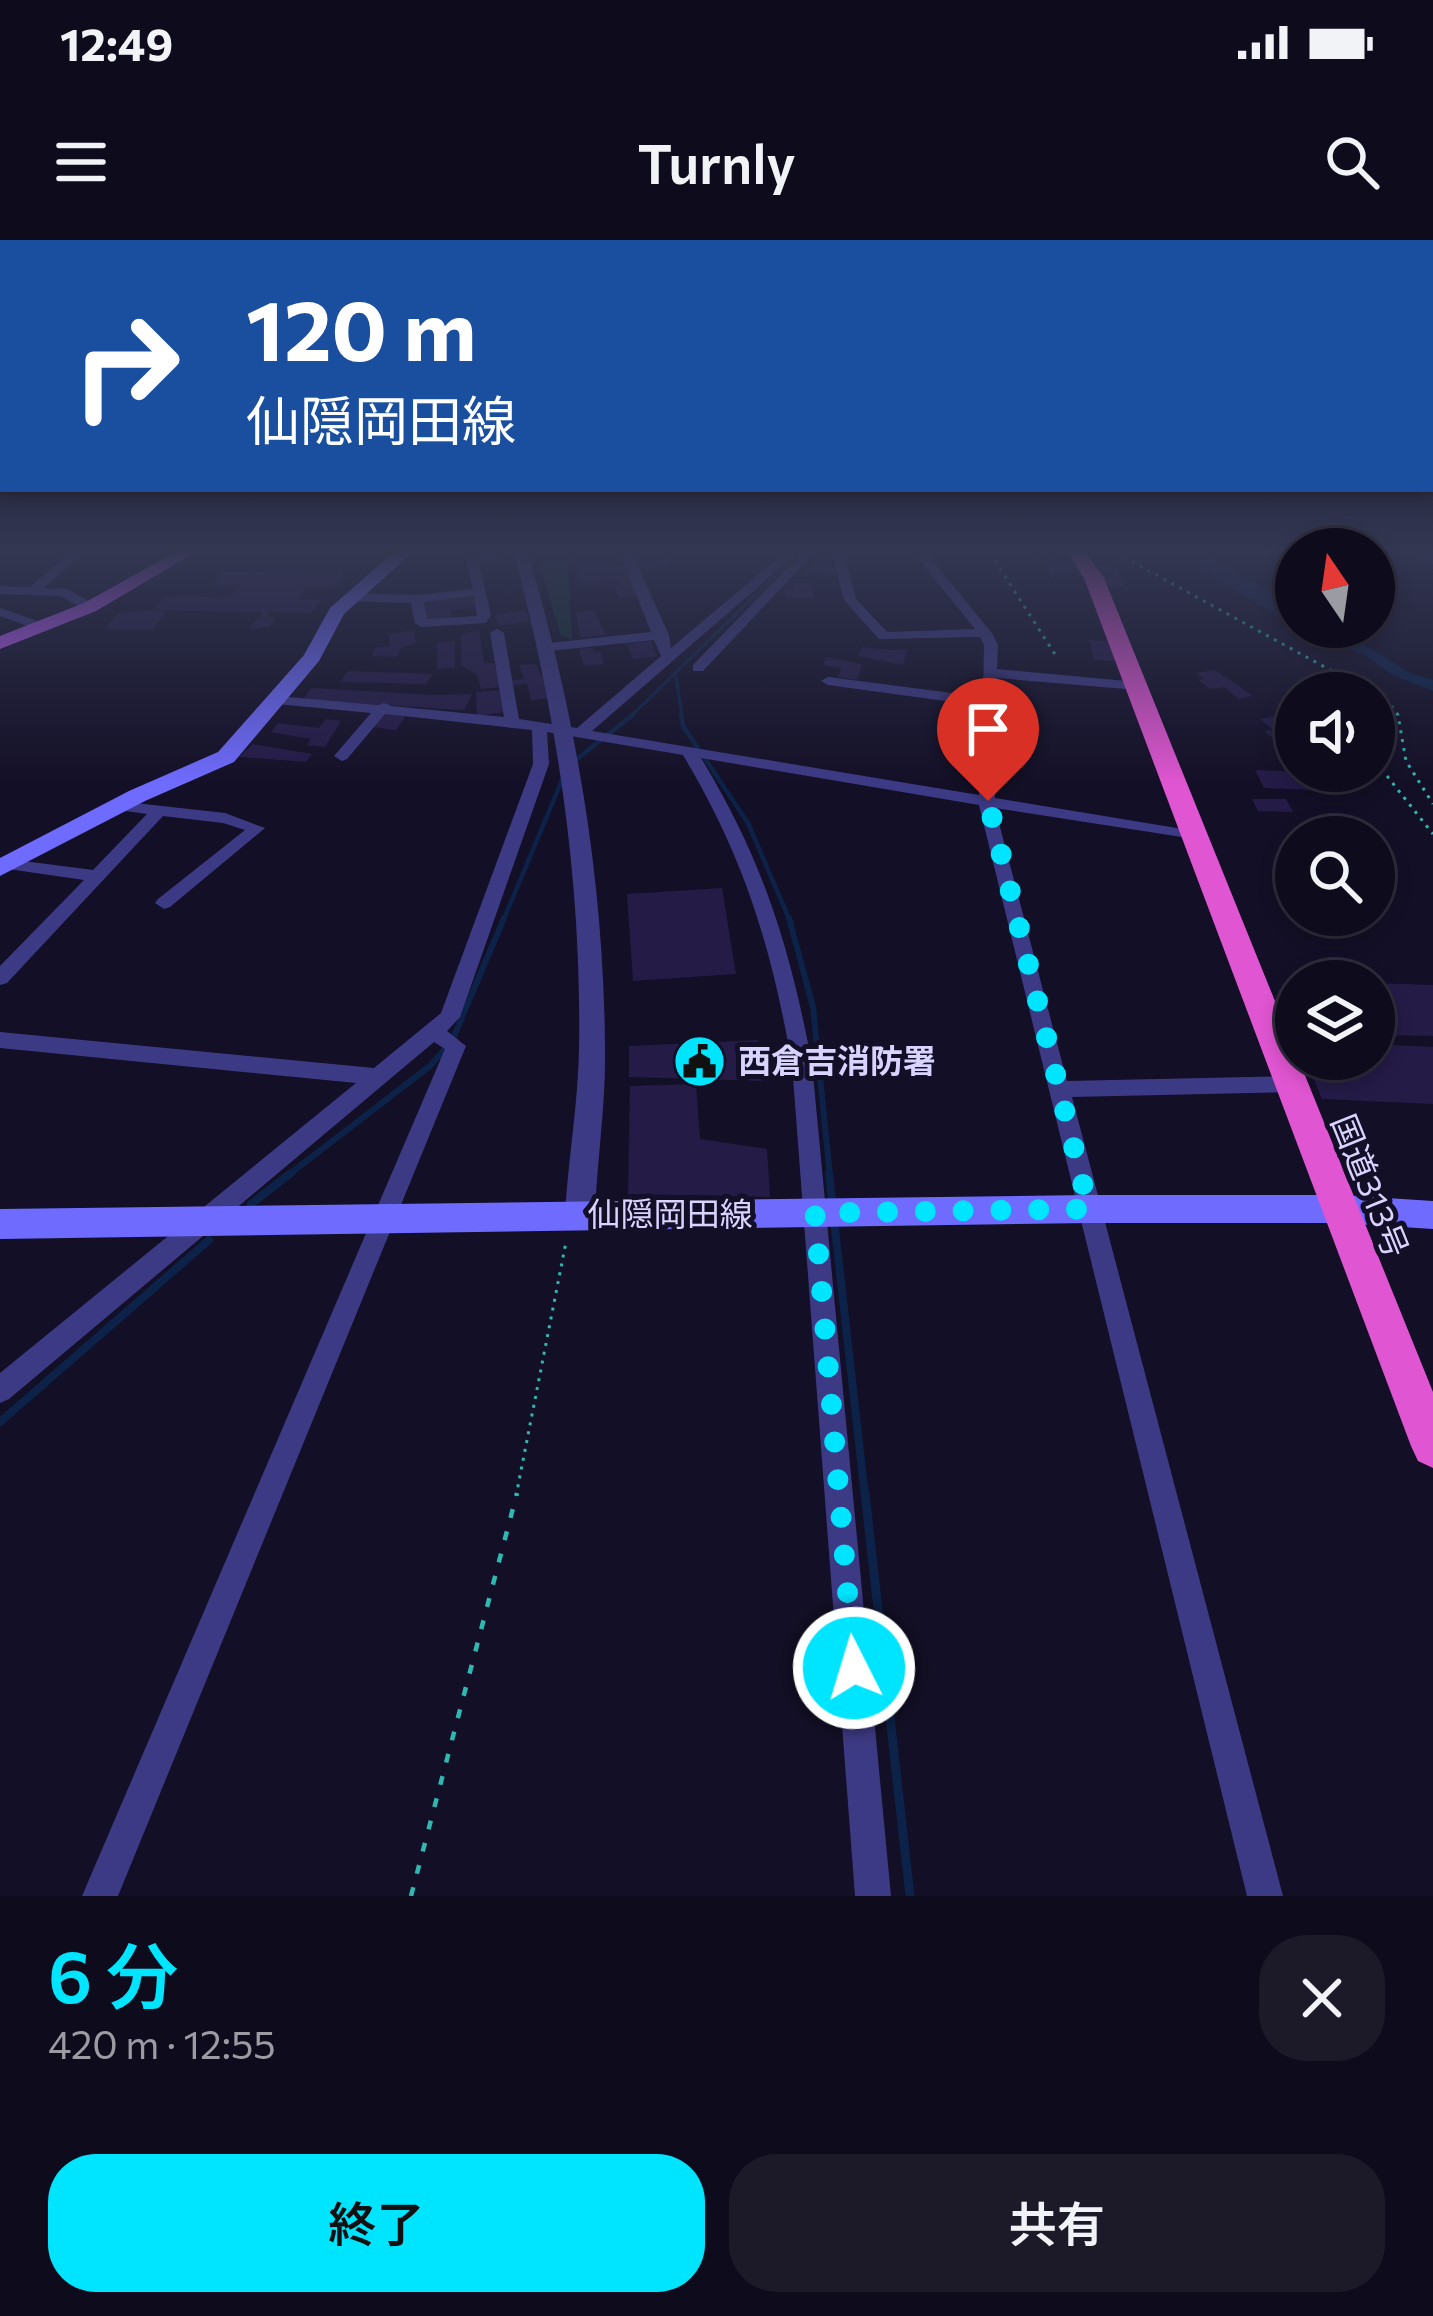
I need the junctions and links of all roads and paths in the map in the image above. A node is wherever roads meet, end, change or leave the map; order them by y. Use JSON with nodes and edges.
{"nodes":[{"id":1,"x":32,"y":630,"type":"edge"},
{"id":2,"x":326,"y":630,"type":"edge"},
{"id":3,"x":544,"y":630,"type":"edge"},
{"id":4,"x":660,"y":630,"type":"edge"},
{"id":5,"x":700,"y":630,"type":"edge"},
{"id":6,"x":734,"y":630,"type":"edge"},
{"id":7,"x":879,"y":630,"type":"edge"},
{"id":8,"x":983,"y":630,"type":"edge"},
{"id":9,"x":1040,"y":630,"type":"edge"},
{"id":10,"x":1114,"y":630,"type":"edge"},
{"id":11,"x":1258,"y":630,"type":"edge"},
{"id":12,"x":497,"y":633,"type":"dead end"},
{"id":13,"x":985,"y":633,"type":"junction"},
{"id":14,"x":662,"y":635,"type":"junction"},
{"id":15,"x":0,"y":643,"type":"edge"},
{"id":16,"x":549,"y":647,"type":"junction"},
{"id":17,"x":668,"y":657,"type":"junction"},
{"id":18,"x":1058,"y":659,"type":"dead end"},
{"id":19,"x":698,"y":668,"type":"dead end"},
{"id":20,"x":993,"y":673,"type":"junction"},
{"id":21,"x":828,"y":680,"type":"dead end"},
{"id":22,"x":1136,"y":686,"type":"junction"},
{"id":23,"x":277,"y":700,"type":"junction"},
{"id":24,"x":992,"y":703,"type":"junction"},
{"id":25,"x":383,"y":707,"type":"junction"},
{"id":26,"x":512,"y":722,"type":"junction"},
{"id":27,"x":539,"y":726,"type":"junction"},
{"id":28,"x":577,"y":744,"type":"junction"},
{"id":29,"x":695,"y":755,"type":"junction"},
{"id":30,"x":342,"y":756,"type":"dead end"},
{"id":31,"x":1395,"y":786,"type":"edge"},
{"id":32,"x":988,"y":801,"type":"junction"},
{"id":33,"x":1433,"y":804,"type":"edge"},
{"id":34,"x":117,"y":806,"type":"junction"},
{"id":35,"x":157,"y":812,"type":"junction"},
{"id":36,"x":1433,"y":834,"type":"edge"},
{"id":37,"x":1195,"y":836,"type":"junction"},
{"id":38,"x":4,"y":866,"type":"edge"},
{"id":39,"x":98,"y":876,"type":"junction"},
{"id":40,"x":164,"y":903,"type":"dead end"},
{"id":41,"x":0,"y":978,"type":"edge"},
{"id":42,"x":435,"y":1033,"type":"junction"},
{"id":43,"x":0,"y":1040,"type":"edge"},
{"id":44,"x":380,"y":1078,"type":"junction"},
{"id":45,"x":1289,"y":1084,"type":"junction"},
{"id":46,"x":1059,"y":1090,"type":"junction"},
{"id":47,"x":1089,"y":1209,"type":"junction"},
{"id":48,"x":1341,"y":1209,"type":"junction"},
{"id":49,"x":828,"y":1213,"type":"junction"},
{"id":50,"x":580,"y":1214,"type":"junction"},
{"id":51,"x":1433,"y":1215,"type":"edge"},
{"id":52,"x":384,"y":1217,"type":"junction"},
{"id":53,"x":208,"y":1220,"type":"junction"},
{"id":54,"x":0,"y":1224,"type":"edge"},
{"id":55,"x":0,"y":1390,"type":"edge"},
{"id":56,"x":1433,"y":1446,"type":"edge"},
{"id":57,"x":100,"y":1896,"type":"edge"},
{"id":58,"x":411,"y":1896,"type":"edge"},
{"id":59,"x":873,"y":1896,"type":"edge"},
{"id":60,"x":1265,"y":1896,"type":"edge"}],
"edges":[{"from":1,"to":15,"type":"main road"},
{"from":2,"to":23,"type":"main road"},
{"from":3,"to":16,"type":"street"},
{"from":4,"to":14,"type":"street"},
{"from":5,"to":17,"type":"street"},
{"from":6,"to":19,"type":"street"},
{"from":7,"to":13,"type":"street"},
{"from":8,"to":13,"type":"street"},
{"from":9,"to":18,"type":"path"},
{"from":10,"to":22,"type":"highway","name":"国道313号"},
{"from":11,"to":33,"type":"path"},
{"from":12,"to":26,"type":"street"},
{"from":13,"to":20,"type":"street"},
{"from":14,"to":16,"type":"street"},
{"from":14,"to":17,"type":"street"},
{"from":16,"to":28,"type":"street"},
{"from":17,"to":28,"type":"street"},
{"from":20,"to":22,"type":"street"},
{"from":20,"to":24,"type":"street"},
{"from":21,"to":24,"type":"street"},
{"from":22,"to":37,"type":"highway","name":"国道313号"},
{"from":23,"to":25,"type":"street"},
{"from":23,"to":34,"type":"main road"},
{"from":24,"to":32,"type":"street"},
{"from":25,"to":26,"type":"street"},
{"from":25,"to":30,"type":"street"},
{"from":26,"to":27,"type":"street"},
{"from":27,"to":28,"type":"street"},
{"from":27,"to":42,"type":"street"},
{"from":28,"to":29,"type":"street"},
{"from":28,"to":50,"type":"street"},
{"from":29,"to":32,"type":"street"},
{"from":29,"to":49,"type":"street"},
{"from":31,"to":36,"type":"path"},
{"from":32,"to":37,"type":"street"},
{"from":32,"to":46,"type":"street"},
{"from":34,"to":35,"type":"street"},
{"from":34,"to":38,"type":"main road"},
{"from":35,"to":39,"type":"street"},
{"from":35,"to":40,"type":"street"},
{"from":37,"to":45,"type":"highway","name":"国道313号"},
{"from":38,"to":39,"type":"street"},
{"from":39,"to":41,"type":"street"},
{"from":42,"to":44,"type":"street"},
{"from":42,"to":52,"type":"street"},
{"from":43,"to":44,"type":"street"},
{"from":44,"to":53,"type":"street"},
{"from":45,"to":46,"type":"street"},
{"from":45,"to":48,"type":"highway","name":"国道313号"},
{"from":46,"to":47,"type":"street"},
{"from":47,"to":48,"type":"main road","name":"仙隠岡田線"},
{"from":47,"to":49,"type":"main road","name":"仙隠岡田線"},
{"from":47,"to":60,"type":"street"},
{"from":48,"to":51,"type":"main road","name":"仙隠岡田線"},
{"from":48,"to":56,"type":"highway","name":"国道313号"},
{"from":49,"to":50,"type":"main road","name":"仙隠岡田線"},
{"from":49,"to":59,"type":"street"},
{"from":50,"to":52,"type":"main road","name":"仙隠岡田線"},
{"from":50,"to":58,"type":"path"},
{"from":52,"to":53,"type":"main road","name":"仙隠岡田線"},
{"from":52,"to":57,"type":"street"},
{"from":53,"to":54,"type":"main road","name":"仙隠岡田線"},
{"from":53,"to":55,"type":"street"}]}
